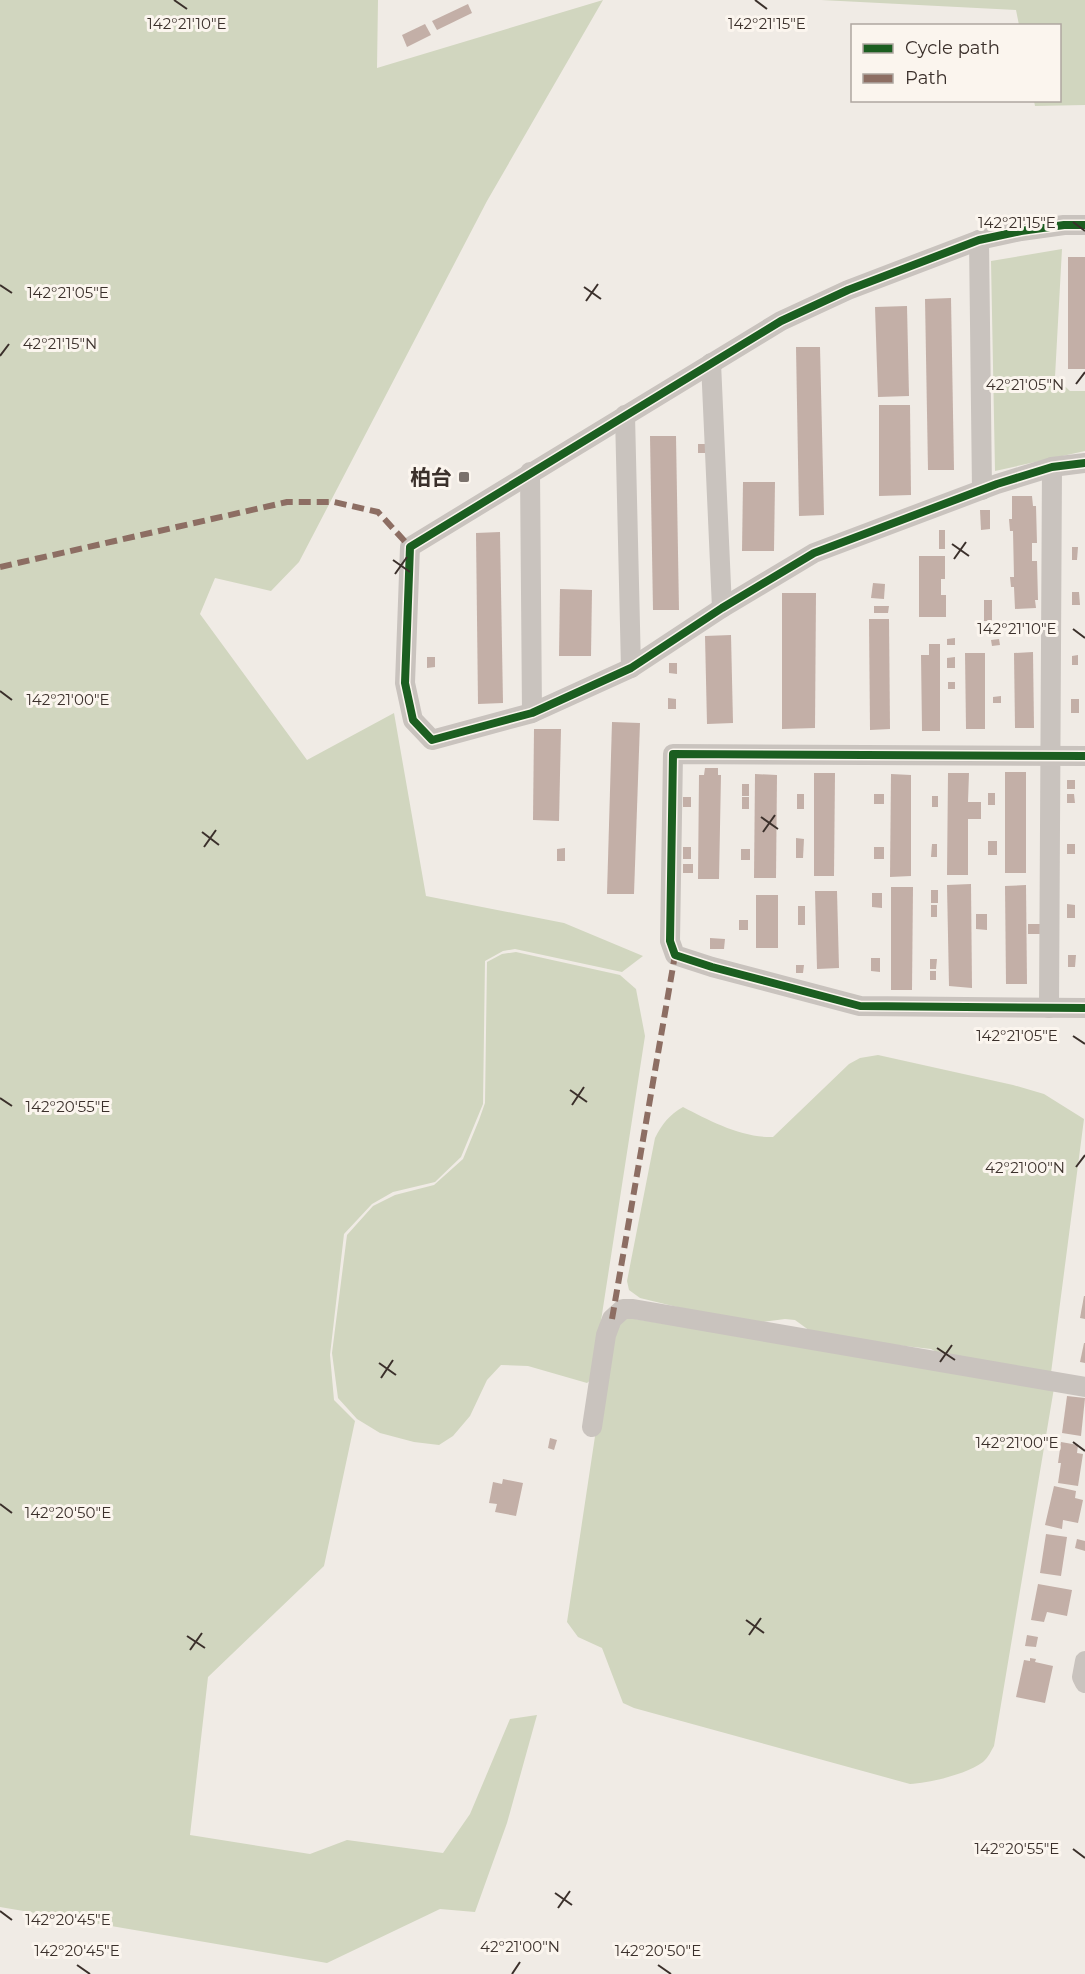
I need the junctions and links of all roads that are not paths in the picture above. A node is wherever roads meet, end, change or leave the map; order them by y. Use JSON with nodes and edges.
{"nodes":[{"id":1,"x":1085,"y":225,"type":"edge"},
{"id":2,"x":980,"y":240,"type":"junction"},
{"id":3,"x":711,"y":363,"type":"junction"},
{"id":4,"x":625,"y":415,"type":"junction"},
{"id":5,"x":1085,"y":463,"type":"edge"},
{"id":6,"x":1052,"y":467,"type":"junction"},
{"id":7,"x":530,"y":472,"type":"junction"},
{"id":8,"x":982,"y":490,"type":"junction"},
{"id":9,"x":722,"y":608,"type":"junction"},
{"id":10,"x":631,"y":668,"type":"junction"},
{"id":11,"x":532,"y":713,"type":"junction"},
{"id":12,"x":1085,"y":756,"type":"edge"},
{"id":13,"x":1051,"y":757,"type":"junction"},
{"id":14,"x":1049,"y":1008,"type":"junction"},
{"id":15,"x":1085,"y":1008,"type":"edge"},
{"id":16,"x":1085,"y":1387,"type":"edge"},
{"id":17,"x":592,"y":1427,"type":"dead end"},
{"id":18,"x":1085,"y":1661,"type":"edge"},
{"id":19,"x":1085,"y":1683,"type":"edge"}],
"edges":[{"from":1,"to":2,"type":"street"},
{"from":2,"to":3,"type":"street"},
{"from":2,"to":8,"type":"street"},
{"from":3,"to":4,"type":"street"},
{"from":3,"to":9,"type":"street"},
{"from":4,"to":7,"type":"street"},
{"from":4,"to":10,"type":"street"},
{"from":5,"to":6,"type":"street"},
{"from":6,"to":8,"type":"street"},
{"from":6,"to":13,"type":"street"},
{"from":7,"to":11,"type":"street"},
{"from":7,"to":11,"type":"street"},
{"from":8,"to":9,"type":"street"},
{"from":9,"to":10,"type":"street"},
{"from":10,"to":11,"type":"street"},
{"from":12,"to":13,"type":"street"},
{"from":13,"to":14,"type":"street"},
{"from":13,"to":14,"type":"street"},
{"from":14,"to":15,"type":"street"},
{"from":16,"to":17,"type":"street"},
{"from":18,"to":19,"type":"street"}]}
